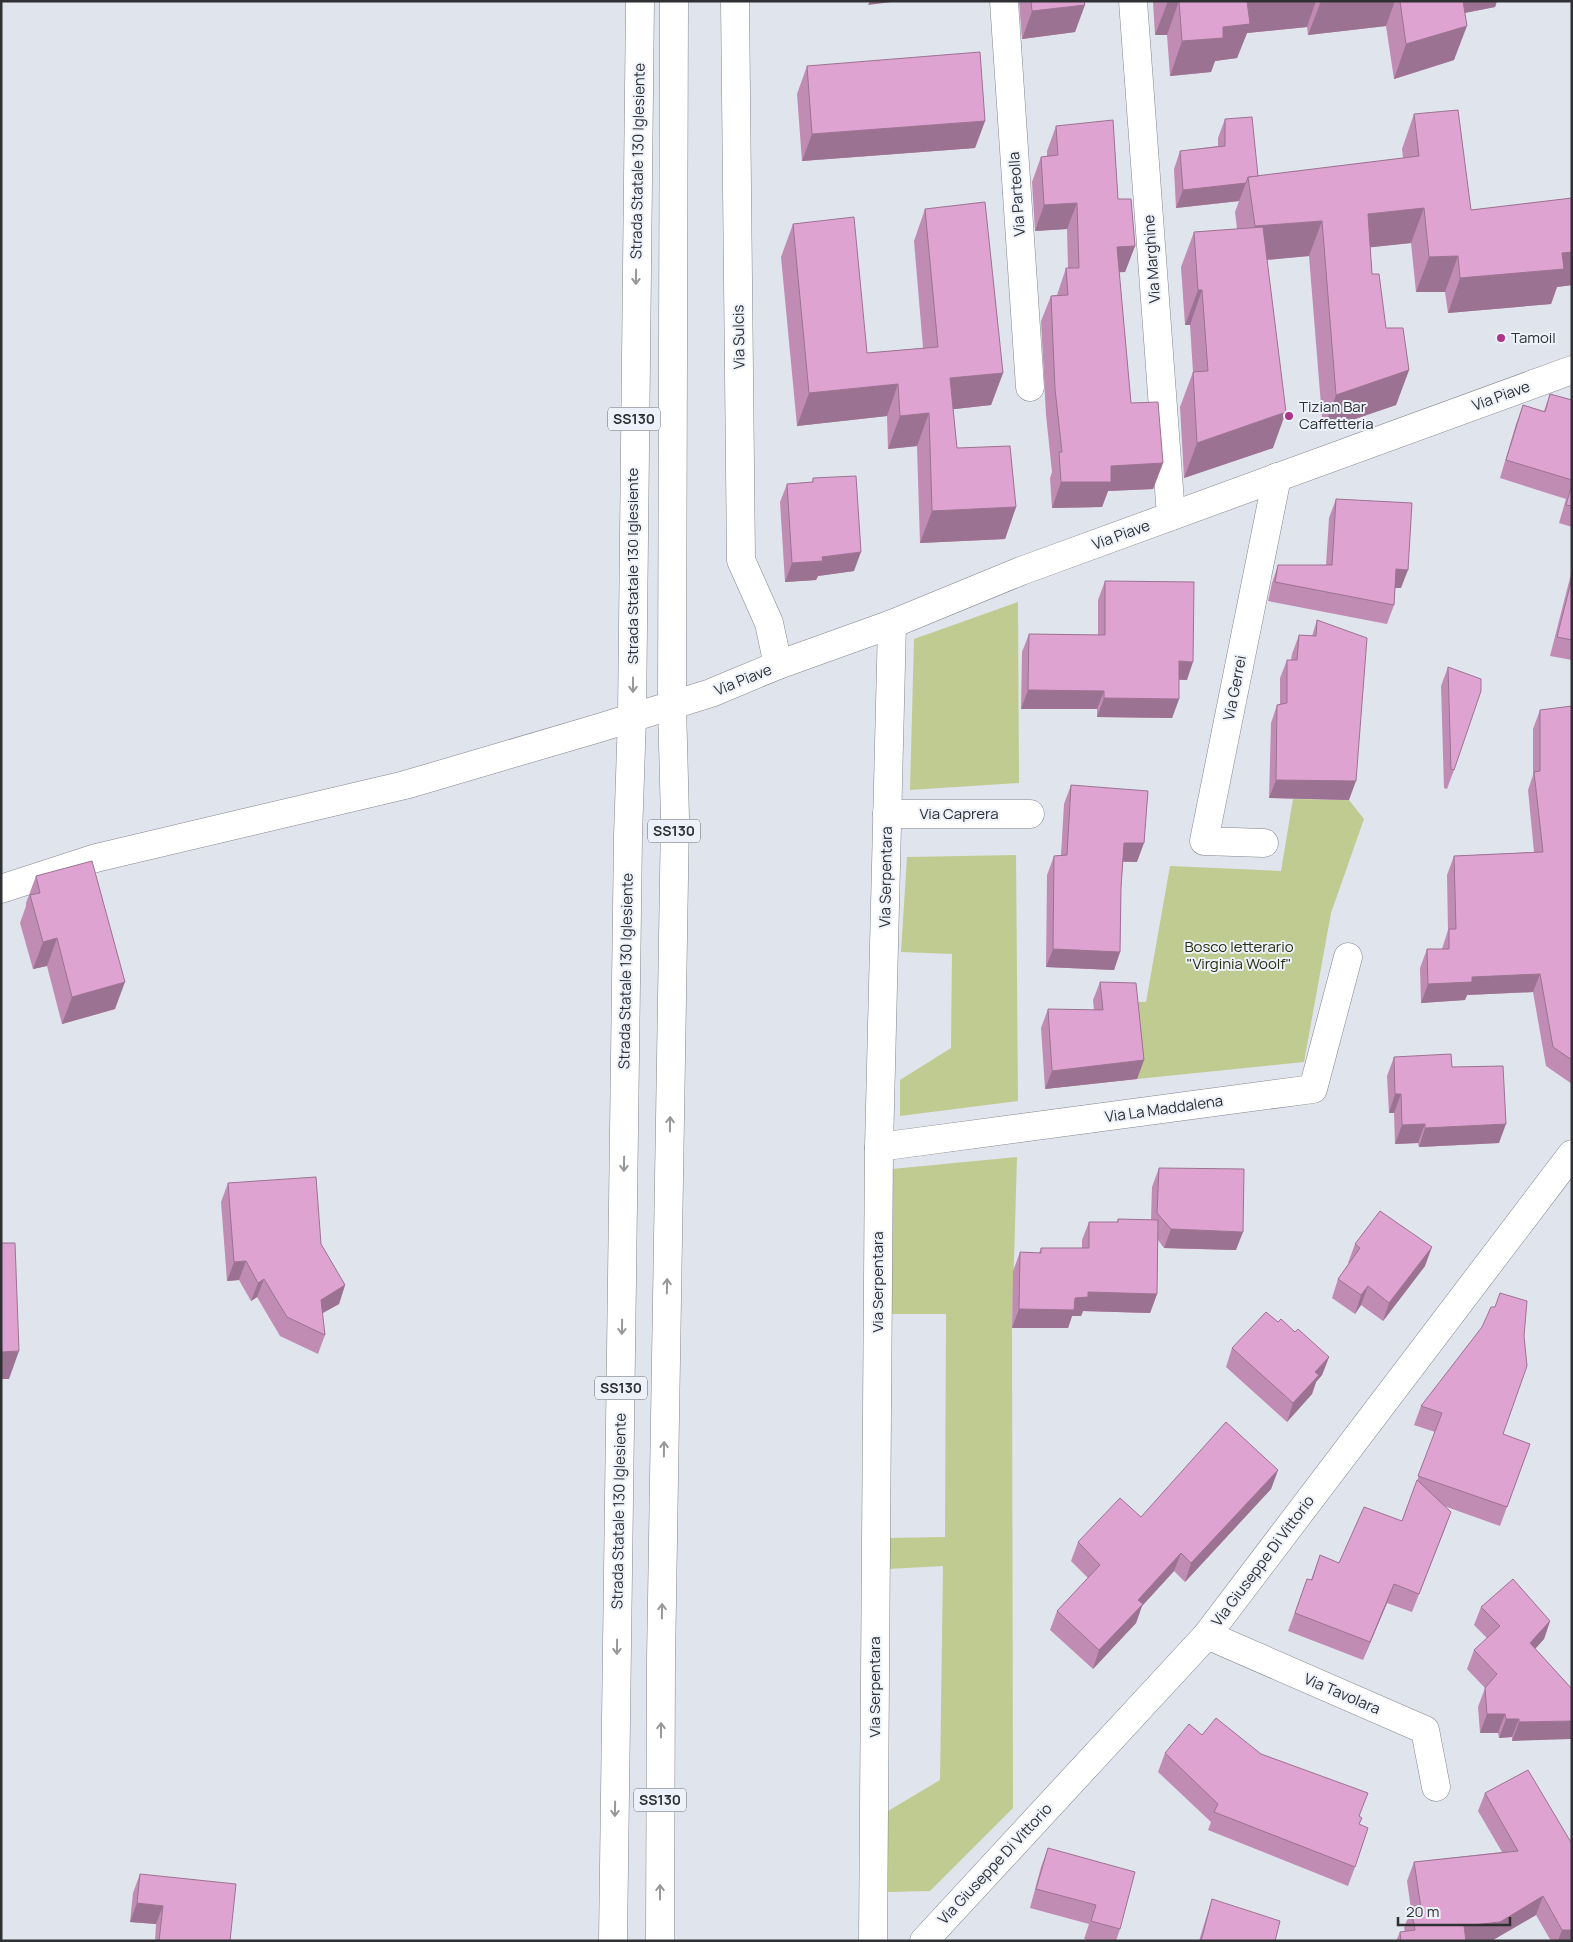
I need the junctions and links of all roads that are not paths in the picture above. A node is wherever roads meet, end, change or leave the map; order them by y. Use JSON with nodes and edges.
{"nodes":[{"id":1,"x":640,"y":1,"type":"edge"},
{"id":2,"x":674,"y":1,"type":"edge"},
{"id":3,"x":735,"y":1,"type":"edge"},
{"id":4,"x":1004,"y":1,"type":"edge"},
{"id":5,"x":1133,"y":1,"type":"edge"},
{"id":6,"x":1572,"y":370,"type":"edge"},
{"id":7,"x":1030,"y":387,"type":"dead end"},
{"id":8,"x":1277,"y":477,"type":"junction"},
{"id":9,"x":1171,"y":516,"type":"junction"},
{"id":10,"x":892,"y":624,"type":"junction"},
{"id":11,"x":778,"y":665,"type":"junction"},
{"id":12,"x":672,"y":704,"type":"junction"},
{"id":13,"x":632,"y":716,"type":"junction"},
{"id":14,"x":887,"y":814,"type":"junction"},
{"id":15,"x":1030,"y":814,"type":"dead end"},
{"id":16,"x":1264,"y":843,"type":"dead end"},
{"id":17,"x":1,"y":889,"type":"edge"},
{"id":18,"x":1348,"y":957,"type":"dead end"},
{"id":19,"x":879,"y":1147,"type":"junction"},
{"id":20,"x":1572,"y":1154,"type":"edge"},
{"id":21,"x":1207,"y":1636,"type":"junction"},
{"id":22,"x":1436,"y":1787,"type":"dead end"},
{"id":23,"x":613,"y":1941,"type":"edge"},
{"id":24,"x":660,"y":1941,"type":"edge"},
{"id":25,"x":873,"y":1941,"type":"edge"},
{"id":26,"x":924,"y":1941,"type":"edge"}],
"edges":[{"from":1,"to":13,"type":"street","name":"Strada Statale 130 Iglesiente","number":"SS130","one_way":true},
{"from":2,"to":12,"type":"street","number":"SS130"},
{"from":3,"to":11,"type":"street","name":"Via Sulcis"},
{"from":4,"to":7,"type":"street","name":"Via Parteolla"},
{"from":5,"to":9,"type":"street","name":"Via Marghine"},
{"from":6,"to":8,"type":"street","name":"Via Piave"},
{"from":8,"to":9,"type":"street","name":"Via Piave"},
{"from":8,"to":16,"type":"street","name":"Via Gerrei"},
{"from":9,"to":10,"type":"street","name":"Via Piave"},
{"from":10,"to":11,"type":"street","name":"Via Piave"},
{"from":10,"to":14,"type":"street","name":"Via Serpentara"},
{"from":11,"to":12,"type":"street","name":"Via Piave"},
{"from":12,"to":13,"type":"street","name":"Via Piave"},
{"from":24,"to":12,"type":"street","number":"SS130","one_way":true},
{"from":13,"to":17,"type":"street","name":"Via Piave"},
{"from":13,"to":23,"type":"street","name":"Strada Statale 130 Iglesiente","number":"SS130","one_way":true},
{"from":14,"to":15,"type":"street","name":"Via Caprera"},
{"from":14,"to":19,"type":"street","name":"Via Serpentara"},
{"from":18,"to":19,"type":"street","name":"Via La Maddalena"},
{"from":19,"to":25,"type":"street","name":"Via Serpentara"},
{"from":20,"to":21,"type":"street","name":"Via Giuseppe Di Vittorio"},
{"from":21,"to":22,"type":"street","name":"Via Tavolara"},
{"from":21,"to":26,"type":"street","name":"Via Giuseppe Di Vittorio"}]}
